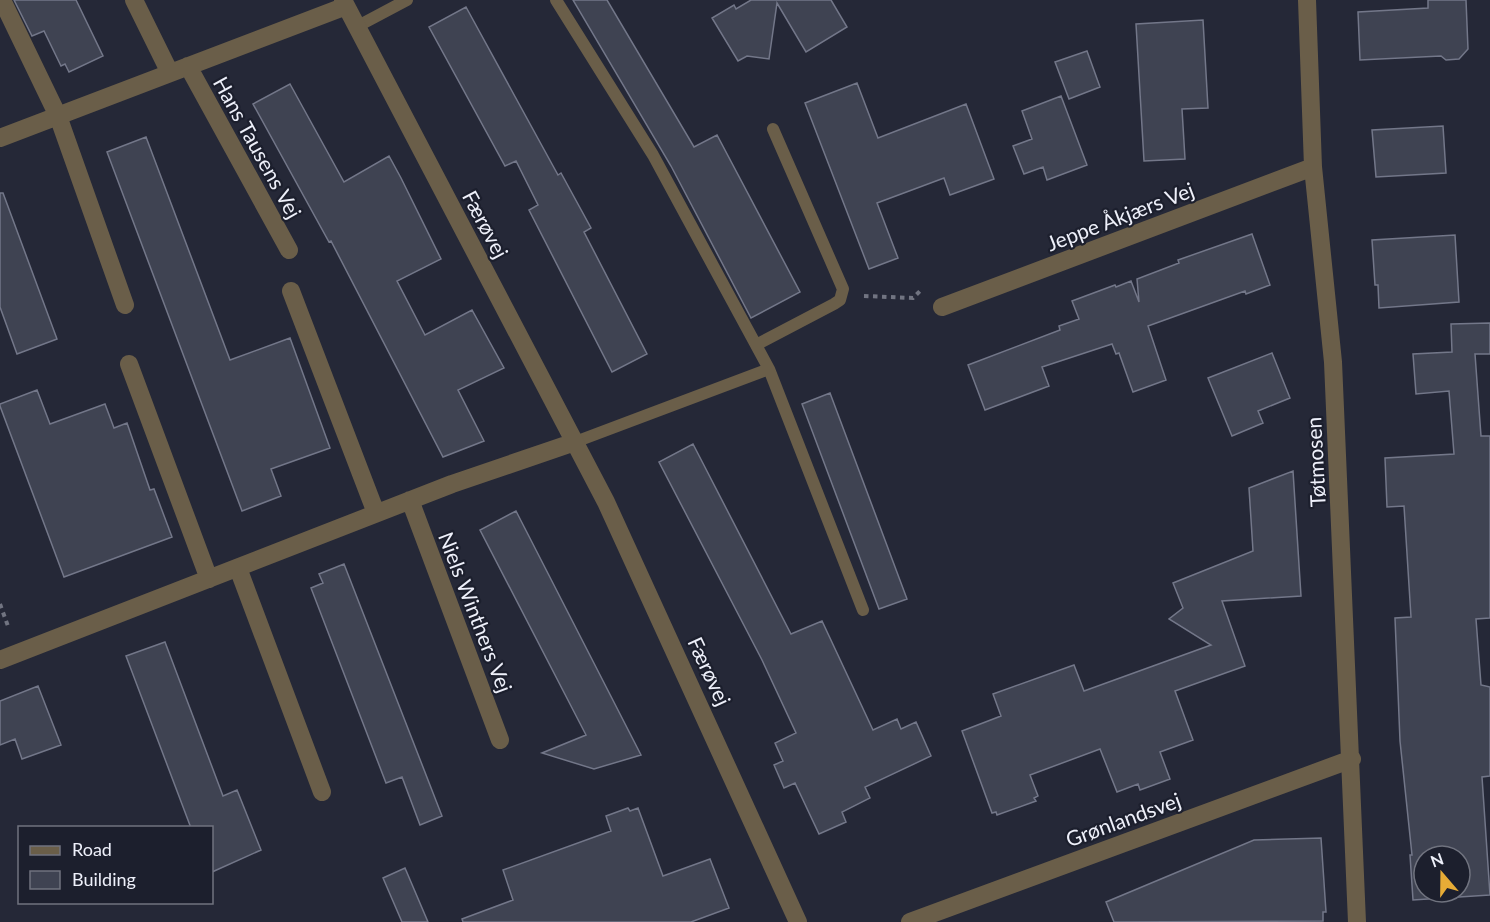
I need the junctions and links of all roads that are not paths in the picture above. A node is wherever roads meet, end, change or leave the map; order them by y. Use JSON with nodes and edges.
{"nodes":[{"id":1,"x":2,"y":0,"type":"edge"},
{"id":2,"x":134,"y":0,"type":"edge"},
{"id":3,"x":407,"y":0,"type":"edge"},
{"id":4,"x":556,"y":0,"type":"edge"},
{"id":5,"x":1307,"y":0,"type":"edge"},
{"id":6,"x":345,"y":3,"type":"edge"},
{"id":7,"x":358,"y":26,"type":"junction"},
{"id":8,"x":188,"y":66,"type":"junction"},
{"id":9,"x":170,"y":73,"type":"junction"},
{"id":10,"x":58,"y":116,"type":"junction"},
{"id":11,"x":773,"y":129,"type":"dead end"},
{"id":12,"x":0,"y":138,"type":"edge"},
{"id":13,"x":1313,"y":167,"type":"junction"},
{"id":14,"x":289,"y":250,"type":"dead end"},
{"id":15,"x":291,"y":291,"type":"dead end"},
{"id":16,"x":125,"y":306,"type":"dead end"},
{"id":17,"x":942,"y":307,"type":"road end"},
{"id":18,"x":756,"y":345,"type":"junction"},
{"id":19,"x":129,"y":364,"type":"dead end"},
{"id":20,"x":769,"y":369,"type":"junction"},
{"id":21,"x":575,"y":442,"type":"junction"},
{"id":22,"x":410,"y":500,"type":"junction"},
{"id":23,"x":376,"y":513,"type":"junction"},
{"id":24,"x":238,"y":567,"type":"junction"},
{"id":25,"x":209,"y":579,"type":"junction"},
{"id":26,"x":863,"y":610,"type":"dead end"},
{"id":27,"x":0,"y":660,"type":"edge"},
{"id":28,"x":500,"y":740,"type":"dead end"},
{"id":29,"x":1352,"y":759,"type":"junction"},
{"id":30,"x":322,"y":792,"type":"dead end"},
{"id":31,"x":798,"y":922,"type":"edge"},
{"id":32,"x":910,"y":922,"type":"edge"},
{"id":33,"x":1357,"y":922,"type":"edge"}],
"edges":[{"from":1,"to":10,"type":"street"},
{"from":2,"to":9,"type":"street"},
{"from":3,"to":7,"type":"lane"},
{"from":4,"to":18,"type":"lane"},
{"from":5,"to":13,"type":"street","name":"Tøtmosen"},
{"from":6,"to":7,"type":"street","name":"Færøvej"},
{"from":6,"to":8,"type":"street","name":"Hans Tausens Vej"},
{"from":7,"to":21,"type":"street","name":"Færøvej"},
{"from":8,"to":9,"type":"street","name":"Hans Tausens Vej"},
{"from":8,"to":14,"type":"street","name":"Hans Tausens Vej"},
{"from":9,"to":10,"type":"street","name":"Hans Tausens Vej"},
{"from":10,"to":12,"type":"street","name":"Hans Tausens Vej"},
{"from":10,"to":16,"type":"street"},
{"from":11,"to":18,"type":"lane"},
{"from":13,"to":17,"type":"street","name":"Jeppe Åkjærs Vej"},
{"from":13,"to":29,"type":"street","name":"Tøtmosen"},
{"from":15,"to":23,"type":"street"},
{"from":18,"to":20,"type":"lane"},
{"from":19,"to":25,"type":"street"},
{"from":20,"to":21,"type":"lane"},
{"from":20,"to":26,"type":"lane"},
{"from":21,"to":22,"type":"street"},
{"from":21,"to":31,"type":"street","name":"Færøvej"},
{"from":22,"to":23,"type":"street"},
{"from":22,"to":28,"type":"street","name":"Niels Winthers Vej"},
{"from":23,"to":24,"type":"street"},
{"from":24,"to":25,"type":"street"},
{"from":24,"to":30,"type":"street"},
{"from":25,"to":27,"type":"street"},
{"from":29,"to":32,"type":"street","name":"Grønlandsvej"},
{"from":29,"to":33,"type":"street","name":"Tøtmosen"}]}
